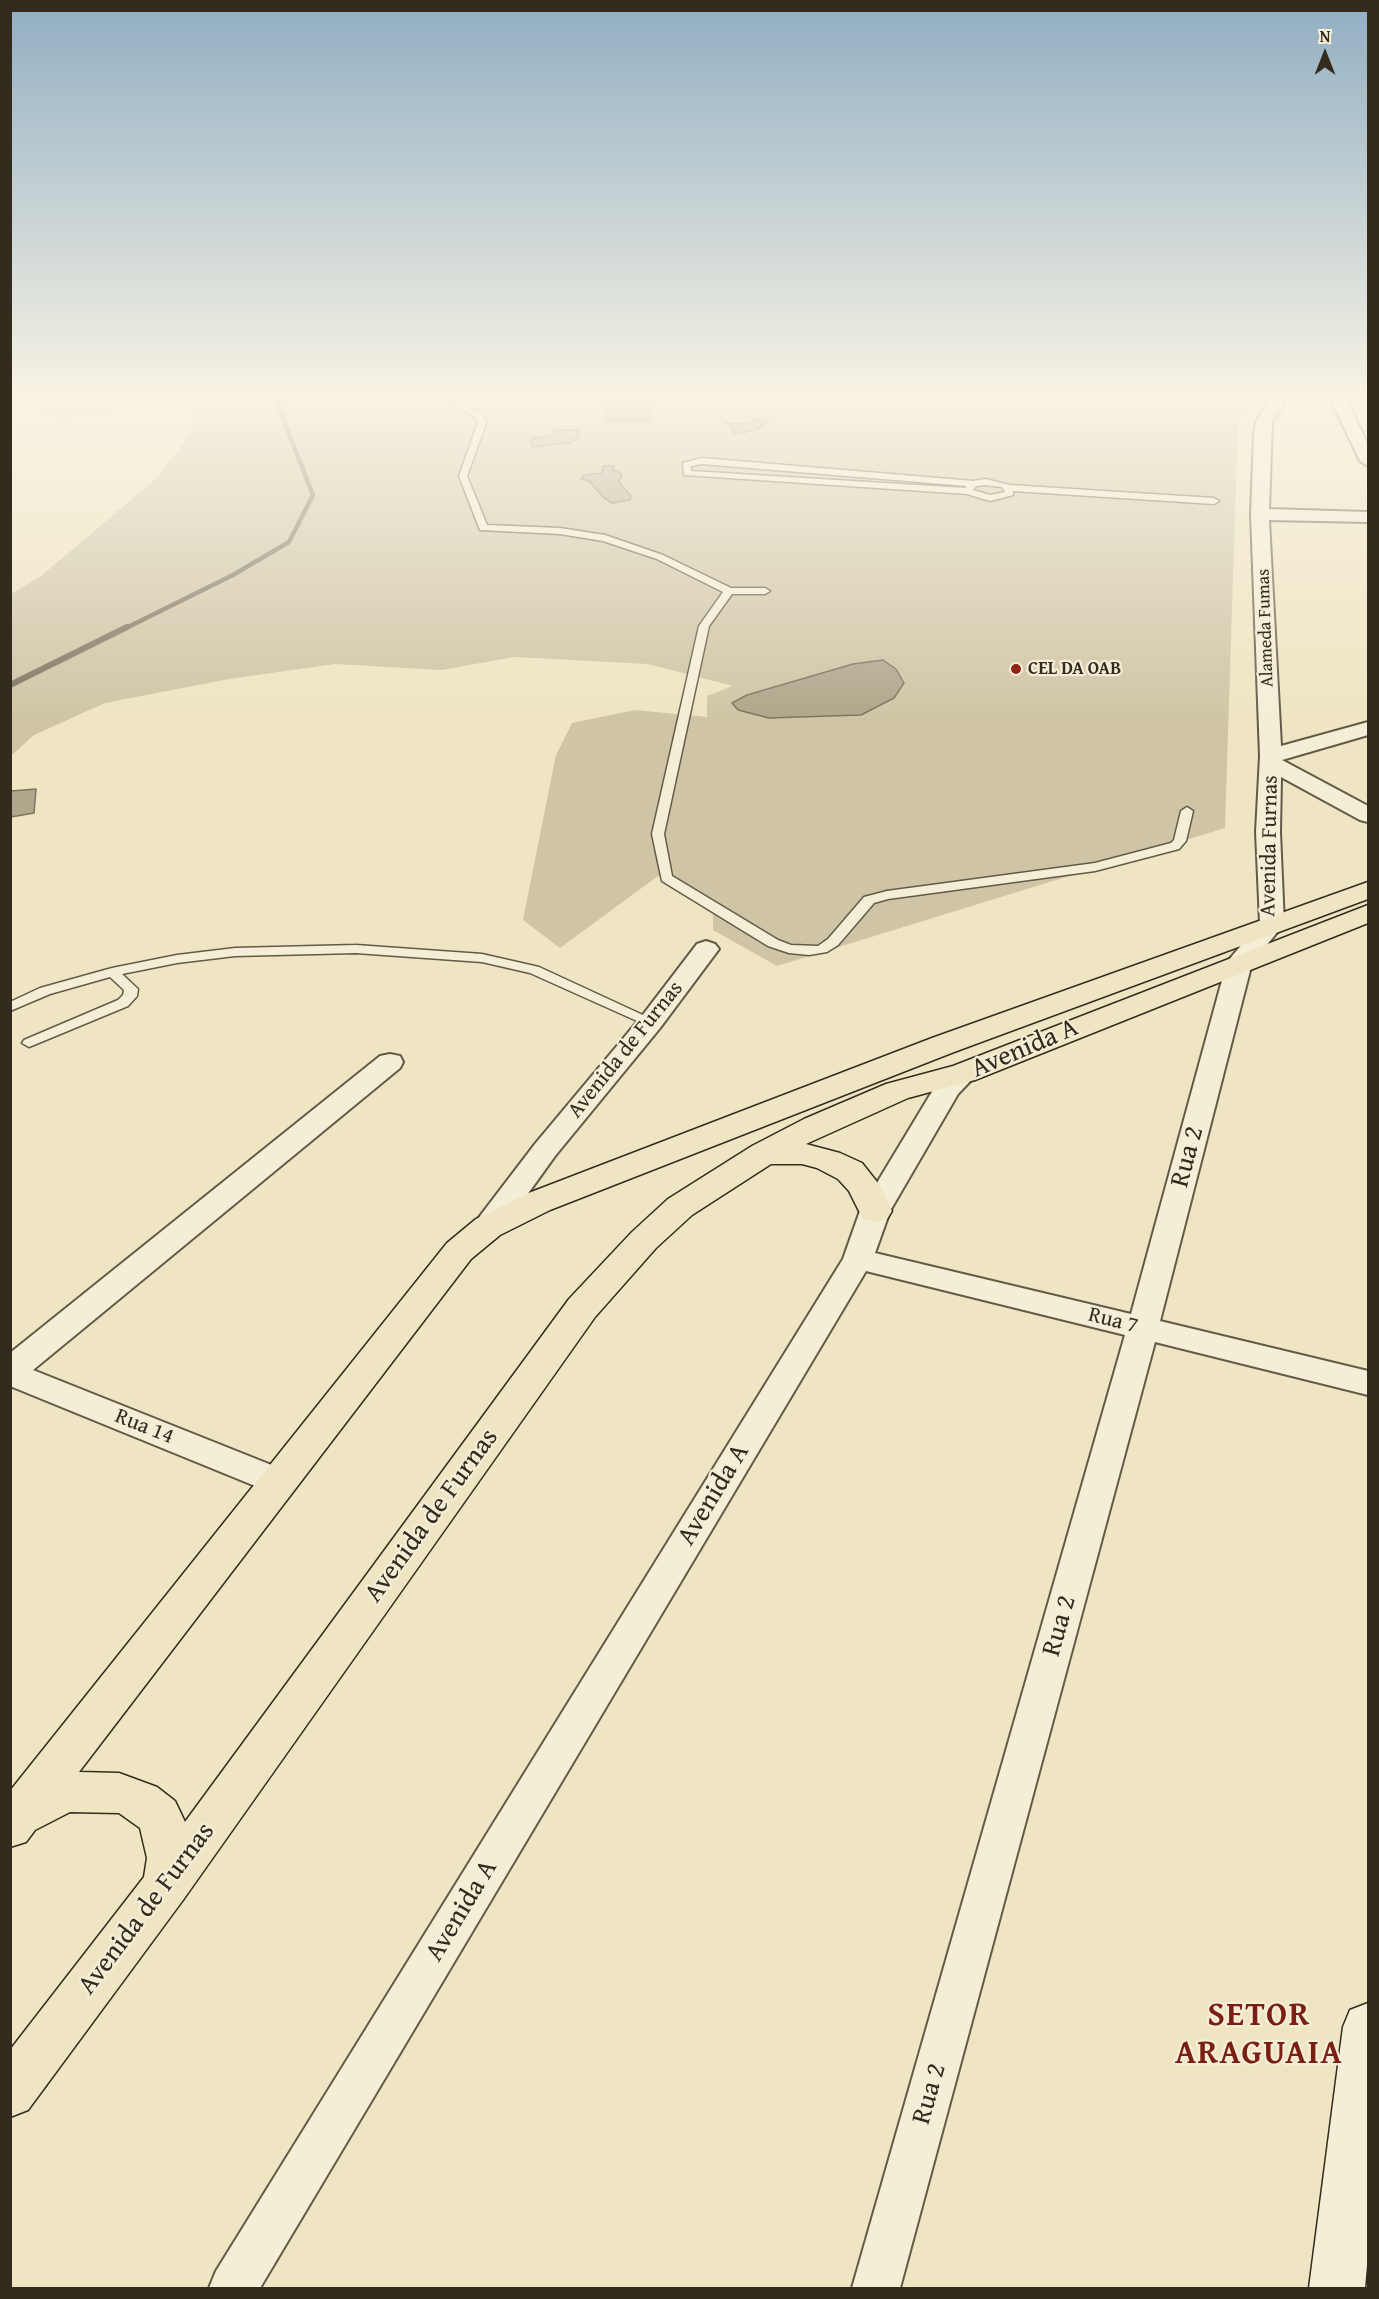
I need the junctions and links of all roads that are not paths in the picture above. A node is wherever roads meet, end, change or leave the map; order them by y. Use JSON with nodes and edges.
{"nodes":[{"id":1,"x":474,"y":505,"type":"edge"},
{"id":2,"x":1200,"y":505,"type":"edge"},
{"id":3,"x":1260,"y":505,"type":"edge"},
{"id":4,"x":1213,"y":506,"type":"dead end"},
{"id":5,"x":1368,"y":507,"type":"edge"},
{"id":6,"x":1260,"y":509,"type":"junction"},
{"id":7,"x":1368,"y":517,"type":"edge"},
{"id":8,"x":729,"y":591,"type":"junction"},
{"id":9,"x":765,"y":591,"type":"dead end"},
{"id":10,"x":1368,"y":728,"type":"edge"},
{"id":11,"x":1271,"y":759,"type":"junction"},
{"id":12,"x":1186,"y":811,"type":"dead end"},
{"id":13,"x":1368,"y":815,"type":"edge"},
{"id":14,"x":1368,"y":890,"type":"edge"},
{"id":15,"x":1368,"y":913,"type":"edge"},
{"id":16,"x":1272,"y":924,"type":"junction"},
{"id":17,"x":706,"y":949,"type":"dead end"},
{"id":18,"x":1240,"y":962,"type":"junction"},
{"id":19,"x":112,"y":972,"type":"junction"},
{"id":20,"x":10,"y":1006,"type":"edge"},
{"id":21,"x":651,"y":1022,"type":"junction"},
{"id":22,"x":29,"y":1043,"type":"dead end"},
{"id":23,"x":390,"y":1062,"type":"dead end"},
{"id":24,"x":964,"y":1073,"type":"junction"},
{"id":25,"x":545,"y":1150,"type":"junction"},
{"id":26,"x":764,"y":1154,"type":"junction"},
{"id":27,"x":579,"y":1186,"type":"joint"},
{"id":28,"x":538,"y":1202,"type":"junction"},
{"id":29,"x":875,"y":1211,"type":"junction"},
{"id":30,"x":488,"y":1227,"type":"junction"},
{"id":31,"x":858,"y":1259,"type":"junction"},
{"id":32,"x":1143,"y":1328,"type":"junction"},
{"id":33,"x":10,"y":1372,"type":"edge"},
{"id":34,"x":1368,"y":1383,"type":"edge"},
{"id":35,"x":277,"y":1481,"type":"junction"},
{"id":36,"x":14,"y":1823,"type":"edge"},
{"id":37,"x":166,"y":1885,"type":"junction"},
{"id":38,"x":1368,"y":2027,"type":"edge"},
{"id":39,"x":10,"y":2092,"type":"edge"},
{"id":40,"x":233,"y":2289,"type":"edge"},
{"id":41,"x":876,"y":2289,"type":"edge"},
{"id":42,"x":1337,"y":2289,"type":"edge"}],
"edges":[{"from":1,"to":8,"type":"lane"},
{"from":2,"to":4,"type":"lane"},
{"from":3,"to":6,"type":"street","name":"Alameda Fumas"},
{"from":5,"to":6,"type":"street"},
{"from":6,"to":7,"type":"street"},
{"from":6,"to":11,"type":"street","name":"Alameda Fumas"},
{"from":8,"to":9,"type":"lane"},
{"from":8,"to":12,"type":"lane"},
{"from":10,"to":11,"type":"street"},
{"from":11,"to":13,"type":"street"},
{"from":11,"to":16,"type":"street","name":"Avenida Furnas"},
{"from":14,"to":16,"type":"main road","name":"Avenida A"},
{"from":15,"to":18,"type":"main road","name":"Avenida A"},
{"from":16,"to":18,"type":"street","name":"Avenida Furnas"},
{"from":16,"to":27,"type":"main road","name":"Avenida A"},
{"from":17,"to":21,"type":"street","name":"Avenida de Furnas"},
{"from":18,"to":24,"type":"main road","name":"Avenida A"},
{"from":18,"to":32,"type":"street","name":"Rua 2"},
{"from":19,"to":20,"type":"lane"},
{"from":19,"to":21,"type":"lane"},
{"from":19,"to":22,"type":"lane"},
{"from":21,"to":25,"type":"street","name":"Avenida de Furnas"},
{"from":23,"to":33,"type":"street"},
{"from":24,"to":26,"type":"main road","name":"Avenida de Furnas"},
{"from":24,"to":29,"type":"street","name":"Avenida A"},
{"from":25,"to":28,"type":"street"},
{"from":25,"to":30,"type":"street","name":"Avenida de Furnas"},
{"from":26,"to":29,"type":"main road"},
{"from":26,"to":37,"type":"main road","name":"Avenida de Furnas"},
{"from":27,"to":28,"type":"main road","name":"Avenida de Furnas"},
{"from":28,"to":30,"type":"main road","name":"Avenida de Furnas"},
{"from":29,"to":31,"type":"street","name":"Avenida A"},
{"from":30,"to":35,"type":"main road","name":"Avenida de Furnas"},
{"from":31,"to":32,"type":"street","name":"Rua 7"},
{"from":31,"to":40,"type":"street","name":"Avenida A"},
{"from":32,"to":34,"type":"street","name":"Rua 7"},
{"from":32,"to":41,"type":"street","name":"Rua 2"},
{"from":33,"to":35,"type":"street","name":"Rua 14"},
{"from":35,"to":36,"type":"main road","name":"Avenida de Furnas"},
{"from":36,"to":37,"type":"main road"},
{"from":37,"to":39,"type":"main road","name":"Avenida de Furnas"},
{"from":38,"to":42,"type":"street"}]}
